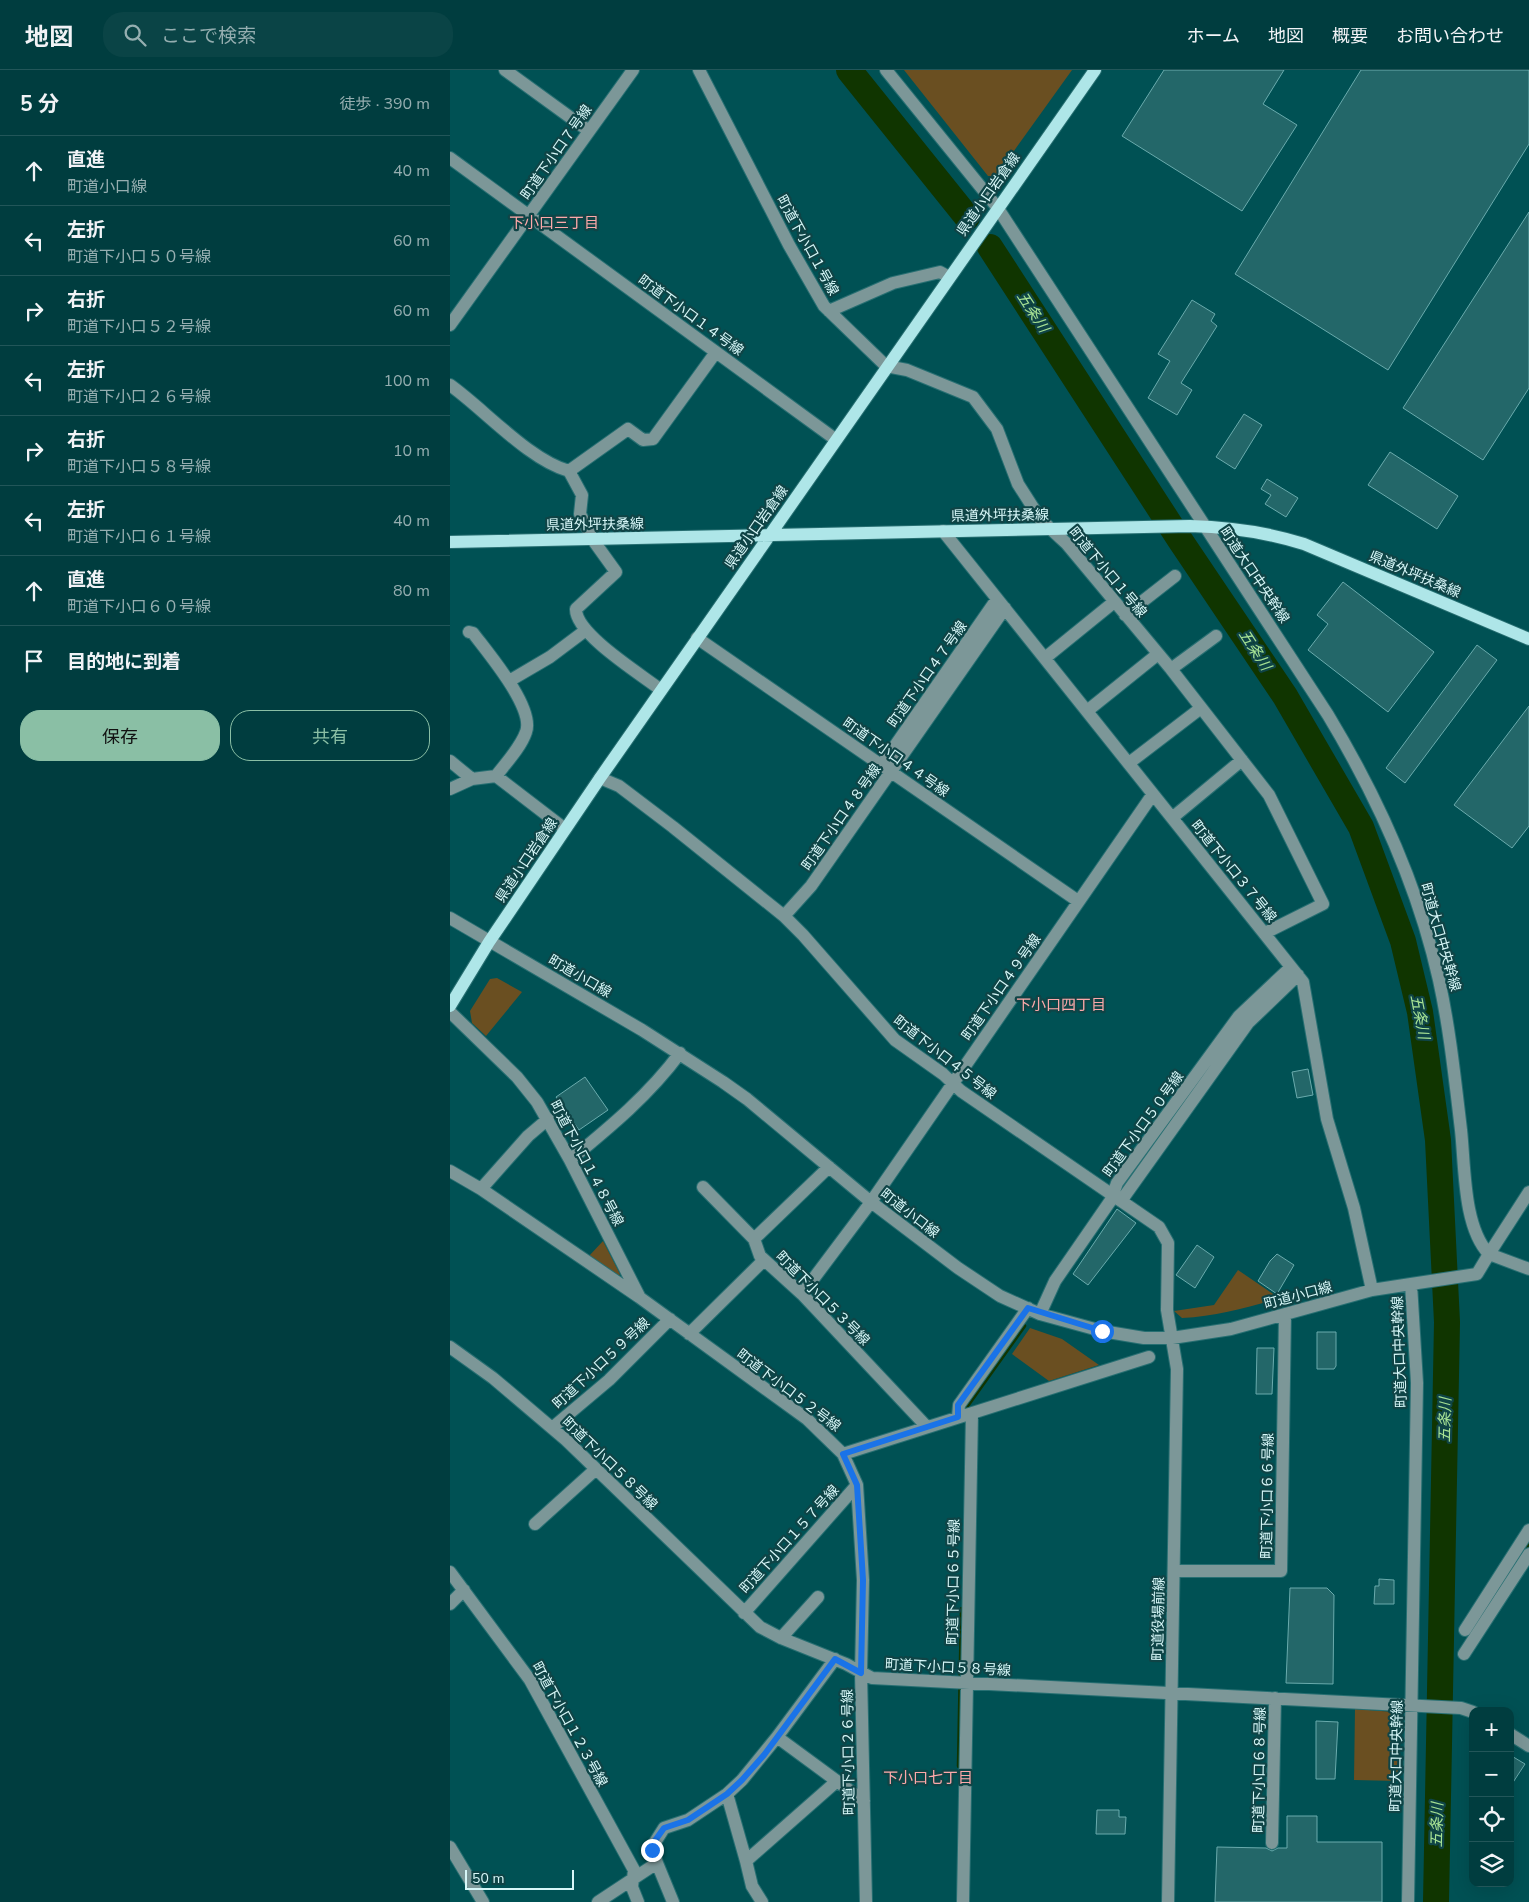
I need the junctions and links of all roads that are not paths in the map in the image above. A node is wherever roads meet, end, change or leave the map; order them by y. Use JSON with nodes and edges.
{"nodes":[{"id":1,"x":505,"y":70,"type":"edge"},
{"id":2,"x":633,"y":70,"type":"edge"},
{"id":3,"x":699,"y":70,"type":"edge"},
{"id":4,"x":886,"y":70,"type":"edge"},
{"id":5,"x":1094,"y":70,"type":"edge"},
{"id":6,"x":589,"y":130,"type":"junction"},
{"id":7,"x":450,"y":158,"type":"edge"},
{"id":8,"x":997,"y":207,"type":"junction"},
{"id":9,"x":528,"y":216,"type":"junction"},
{"id":10,"x":948,"y":277,"type":"junction"},
{"id":11,"x":829,"y":311,"type":"junction"},
{"id":12,"x":450,"y":325,"type":"edge"},
{"id":13,"x":716,"y":352,"type":"junction"},
{"id":14,"x":886,"y":366,"type":"junction"},
{"id":15,"x":450,"y":385,"type":"edge"},
{"id":16,"x":835,"y":438,"type":"junction"},
{"id":17,"x":570,"y":471,"type":"junction"},
{"id":18,"x":1204,"y":526,"type":"junction"},
{"id":19,"x":1051,"y":529,"type":"junction"},
{"id":20,"x":943,"y":531,"type":"junction"},
{"id":21,"x":768,"y":535,"type":"junction"},
{"id":22,"x":592,"y":540,"type":"junction"},
{"id":23,"x":450,"y":542,"type":"edge"},
{"id":24,"x":1175,"y":576,"type":"dead end"},
{"id":25,"x":1114,"y":602,"type":"junction"},
{"id":26,"x":1001,"y":604,"type":"junction"},
{"id":27,"x":1125,"y":615,"type":"junction"},
{"id":28,"x":586,"y":630,"type":"junction"},
{"id":29,"x":469,"y":632,"type":"dead end"},
{"id":30,"x":1216,"y":636,"type":"dead end"},
{"id":31,"x":697,"y":638,"type":"junction"},
{"id":32,"x":1529,"y":639,"type":"edge"},
{"id":33,"x":1158,"y":654,"type":"junction"},
{"id":34,"x":1045,"y":658,"type":"junction"},
{"id":35,"x":1171,"y":670,"type":"junction"},
{"id":36,"x":509,"y":682,"type":"junction"},
{"id":37,"x":661,"y":690,"type":"junction"},
{"id":38,"x":1201,"y":708,"type":"junction"},
{"id":39,"x":1087,"y":711,"type":"junction"},
{"id":40,"x":1242,"y":760,"type":"junction"},
{"id":41,"x":450,"y":761,"type":"edge"},
{"id":42,"x":1128,"y":763,"type":"junction"},
{"id":43,"x":886,"y":769,"type":"junction"},
{"id":44,"x":496,"y":776,"type":"junction"},
{"id":45,"x":600,"y":778,"type":"junction"},
{"id":46,"x":472,"y":779,"type":"junction"},
{"id":47,"x":450,"y":789,"type":"edge"},
{"id":48,"x":1153,"y":794,"type":"junction"},
{"id":49,"x":1172,"y":818,"type":"junction"},
{"id":50,"x":565,"y":829,"type":"junction"},
{"id":51,"x":1078,"y":901,"type":"junction"},
{"id":52,"x":784,"y":916,"type":"junction"},
{"id":53,"x":450,"y":918,"type":"edge"},
{"id":54,"x":1265,"y":933,"type":"junction"},
{"id":55,"x":489,"y":942,"type":"junction"},
{"id":56,"x":1295,"y":971,"type":"junction"},
{"id":57,"x":450,"y":1006,"type":"edge"},
{"id":58,"x":450,"y":1012,"type":"edge"},
{"id":59,"x":680,"y":1053,"type":"junction"},
{"id":60,"x":953,"y":1083,"type":"junction"},
{"id":61,"x":548,"y":1119,"type":"junction"},
{"id":62,"x":570,"y":1160,"type":"junction"},
{"id":63,"x":829,"y":1167,"type":"junction"},
{"id":64,"x":450,"y":1171,"type":"edge"},
{"id":65,"x":703,"y":1188,"type":"dead end"},
{"id":66,"x":481,"y":1189,"type":"junction"},
{"id":67,"x":1529,"y":1192,"type":"edge"},
{"id":68,"x":1116,"y":1198,"type":"junction"},
{"id":69,"x":871,"y":1202,"type":"junction"},
{"id":70,"x":754,"y":1239,"type":"junction"},
{"id":71,"x":1489,"y":1254,"type":"junction"},
{"id":72,"x":764,"y":1260,"type":"junction"},
{"id":73,"x":1529,"y":1270,"type":"edge"},
{"id":74,"x":1411,"y":1284,"type":"junction"},
{"id":75,"x":1372,"y":1290,"type":"junction"},
{"id":76,"x":802,"y":1294,"type":"junction"},
{"id":77,"x":639,"y":1296,"type":"junction"},
{"id":78,"x":1034,"y":1311,"type":"junction"},
{"id":79,"x":1285,"y":1314,"type":"junction"},
{"id":80,"x":670,"y":1320,"type":"junction"},
{"id":81,"x":689,"y":1334,"type":"junction"},
{"id":82,"x":1172,"y":1338,"type":"junction"},
{"id":83,"x":450,"y":1347,"type":"edge"},
{"id":84,"x":1149,"y":1357,"type":"dead end"},
{"id":85,"x":972,"y":1413,"type":"junction"},
{"id":86,"x":958,"y":1417,"type":"junction"},
{"id":87,"x":927,"y":1427,"type":"junction"},
{"id":88,"x":552,"y":1428,"type":"junction"},
{"id":89,"x":843,"y":1454,"type":"junction"},
{"id":90,"x":596,"y":1469,"type":"junction"},
{"id":91,"x":857,"y":1485,"type":"junction"},
{"id":92,"x":535,"y":1524,"type":"dead end"},
{"id":93,"x":1529,"y":1530,"type":"edge"},
{"id":94,"x":1529,"y":1554,"type":"edge"},
{"id":95,"x":1174,"y":1570,"type":"junction"},
{"id":96,"x":450,"y":1572,"type":"edge"},
{"id":97,"x":464,"y":1590,"type":"junction"},
{"id":98,"x":818,"y":1597,"type":"dead end"},
{"id":99,"x":450,"y":1604,"type":"edge"},
{"id":100,"x":744,"y":1613,"type":"junction"},
{"id":101,"x":1465,"y":1630,"type":"dead end"},
{"id":102,"x":781,"y":1638,"type":"junction"},
{"id":103,"x":1464,"y":1654,"type":"dead end"},
{"id":104,"x":835,"y":1659,"type":"junction"},
{"id":105,"x":861,"y":1673,"type":"junction"},
{"id":106,"x":966,"y":1682,"type":"junction"},
{"id":107,"x":1172,"y":1693,"type":"junction"},
{"id":108,"x":1275,"y":1698,"type":"junction"},
{"id":109,"x":1416,"y":1706,"type":"junction"},
{"id":110,"x":1467,"y":1710,"type":"edge"},
{"id":111,"x":777,"y":1737,"type":"junction"},
{"id":112,"x":1514,"y":1737,"type":"edge"},
{"id":113,"x":1529,"y":1746,"type":"edge"},
{"id":114,"x":837,"y":1781,"type":"junction"},
{"id":115,"x":727,"y":1794,"type":"junction"},
{"id":116,"x":864,"y":1801,"type":"junction"},
{"id":117,"x":1272,"y":1843,"type":"dead end"},
{"id":118,"x":450,"y":1847,"type":"edge"},
{"id":119,"x":746,"y":1861,"type":"junction"},
{"id":120,"x":657,"y":1863,"type":"junction"},
{"id":121,"x":633,"y":1880,"type":"junction"},
{"id":122,"x":483,"y":1902,"type":"edge"},
{"id":123,"x":598,"y":1902,"type":"edge"},
{"id":124,"x":638,"y":1902,"type":"edge"},
{"id":125,"x":673,"y":1902,"type":"edge"},
{"id":126,"x":762,"y":1902,"type":"edge"},
{"id":127,"x":866,"y":1902,"type":"edge"},
{"id":128,"x":963,"y":1902,"type":"edge"},
{"id":129,"x":1168,"y":1902,"type":"edge"},
{"id":130,"x":1408,"y":1902,"type":"edge"}],
"edges":[{"from":1,"to":6,"type":"street"},
{"from":2,"to":6,"type":"street","name":"町道下小口７号線"},
{"from":3,"to":11,"type":"street","name":"町道下小口１号線"},
{"from":4,"to":8,"type":"street","name":"町道大口中央幹線"},
{"from":5,"to":8,"type":"main road","name":"県道小口岩倉線"},
{"from":6,"to":9,"type":"street","name":"町道下小口７号線"},
{"from":7,"to":9,"type":"street","name":"町道下小口１４号線"},
{"from":8,"to":10,"type":"main road","name":"県道小口岩倉線"},
{"from":8,"to":18,"type":"street","name":"町道大口中央幹線"},
{"from":9,"to":12,"type":"street","name":"町道下小口７号線"},
{"from":9,"to":13,"type":"street","name":"町道下小口１４号線"},
{"from":10,"to":11,"type":"street"},
{"from":10,"to":14,"type":"main road","name":"県道小口岩倉線"},
{"from":11,"to":14,"type":"street","name":"町道下小口１号線"},
{"from":13,"to":16,"type":"street","name":"町道下小口１４号線"},
{"from":13,"to":17,"type":"street"},
{"from":14,"to":16,"type":"main road","name":"県道小口岩倉線"},
{"from":14,"to":19,"type":"street","name":"町道下小口１号線"},
{"from":15,"to":17,"type":"street"},
{"from":16,"to":21,"type":"main road","name":"県道小口岩倉線"},
{"from":17,"to":22,"type":"street"},
{"from":18,"to":19,"type":"main road","name":"県道外坪扶桑線"},
{"from":18,"to":32,"type":"main road","name":"県道外坪扶桑線"},
{"from":18,"to":71,"type":"street","name":"町道大口中央幹線"},
{"from":19,"to":20,"type":"main road","name":"県道外坪扶桑線"},
{"from":19,"to":25,"type":"street","name":"町道下小口１号線"},
{"from":20,"to":21,"type":"main road","name":"県道外坪扶桑線"},
{"from":20,"to":26,"type":"street","name":"町道下小口３７号線"},
{"from":21,"to":22,"type":"main road","name":"県道外坪扶桑線"},
{"from":21,"to":31,"type":"main road","name":"県道小口岩倉線"},
{"from":22,"to":23,"type":"main road","name":"県道外坪扶桑線"},
{"from":22,"to":28,"type":"street"},
{"from":24,"to":27,"type":"street"},
{"from":25,"to":27,"type":"street","name":"町道下小口１号線"},
{"from":25,"to":34,"type":"street"},
{"from":26,"to":34,"type":"street","name":"町道下小口３７号線"},
{"from":26,"to":43,"type":"street","name":"町道下小口４７号線"},
{"from":27,"to":33,"type":"street","name":"町道下小口１号線"},
{"from":28,"to":36,"type":"street"},
{"from":28,"to":37,"type":"street"},
{"from":29,"to":36,"type":"street"},
{"from":30,"to":35,"type":"street"},
{"from":31,"to":37,"type":"main road","name":"県道小口岩倉線"},
{"from":31,"to":43,"type":"street","name":"町道下小口４４号線"},
{"from":33,"to":35,"type":"street","name":"町道下小口１号線"},
{"from":33,"to":39,"type":"street"},
{"from":34,"to":39,"type":"street","name":"町道下小口３７号線"},
{"from":35,"to":38,"type":"street","name":"町道下小口１号線"},
{"from":36,"to":44,"type":"street"},
{"from":37,"to":45,"type":"main road","name":"県道小口岩倉線"},
{"from":38,"to":40,"type":"street","name":"町道下小口１号線"},
{"from":38,"to":42,"type":"street"},
{"from":39,"to":42,"type":"street","name":"町道下小口３７号線"},
{"from":40,"to":49,"type":"street"},
{"from":40,"to":54,"type":"street","name":"町道下小口１号線"},
{"from":41,"to":46,"type":"street"},
{"from":42,"to":48,"type":"street","name":"町道下小口３７号線"},
{"from":43,"to":51,"type":"street","name":"町道下小口４４号線"},
{"from":43,"to":52,"type":"street","name":"町道下小口４８号線"},
{"from":44,"to":46,"type":"street"},
{"from":44,"to":50,"type":"street"},
{"from":45,"to":50,"type":"main road","name":"県道小口岩倉線"},
{"from":45,"to":52,"type":"street","name":"町道下小口４５号線"},
{"from":46,"to":47,"type":"street"},
{"from":48,"to":49,"type":"street","name":"町道下小口３７号線"},
{"from":48,"to":51,"type":"street","name":"町道下小口４９号線"},
{"from":49,"to":54,"type":"street","name":"町道下小口３７号線"},
{"from":50,"to":55,"type":"main road","name":"県道小口岩倉線"},
{"from":51,"to":60,"type":"street","name":"町道下小口４９号線"},
{"from":52,"to":60,"type":"street","name":"町道下小口４５号線"},
{"from":53,"to":55,"type":"street","name":"町道小口線"},
{"from":54,"to":56,"type":"street","name":"町道下小口３７号線"},
{"from":55,"to":57,"type":"main road","name":"県道小口岩倉線"},
{"from":55,"to":59,"type":"street","name":"町道小口線"},
{"from":56,"to":68,"type":"street"},
{"from":56,"to":68,"type":"street","name":"町道下小口５０号線"},
{"from":56,"to":75,"type":"street","name":"町道下小口３７号線"},
{"from":58,"to":61,"type":"street","name":"町道下小口１４８号線"},
{"from":59,"to":62,"type":"street"},
{"from":59,"to":63,"type":"street","name":"町道小口線"},
{"from":60,"to":68,"type":"street","name":"町道下小口４５号線"},
{"from":60,"to":69,"type":"street","name":"町道下小口４９号線"},
{"from":61,"to":62,"type":"street","name":"町道下小口１４８号線"},
{"from":61,"to":66,"type":"street"},
{"from":62,"to":77,"type":"street","name":"町道下小口１４８号線"},
{"from":63,"to":69,"type":"street","name":"町道小口線"},
{"from":63,"to":70,"type":"street"},
{"from":64,"to":66,"type":"street","name":"町道下小口５２号線"},
{"from":65,"to":70,"type":"street","name":"町道下小口５３号線"},
{"from":66,"to":77,"type":"street","name":"町道下小口５２号線"},
{"from":67,"to":71,"type":"street"},
{"from":68,"to":78,"type":"street","name":"町道下小口５０号線"},
{"from":68,"to":82,"type":"street","name":"町道下小口４５号線"},
{"from":69,"to":76,"type":"street","name":"町道下小口４９号線"},
{"from":69,"to":78,"type":"street","name":"町道小口線"},
{"from":70,"to":72,"type":"street","name":"町道下小口５３号線"},
{"from":71,"to":73,"type":"street"},
{"from":71,"to":74,"type":"street","name":"町道大口中央幹線"},
{"from":72,"to":76,"type":"street","name":"町道下小口５３号線"},
{"from":72,"to":81,"type":"street"},
{"from":74,"to":75,"type":"street","name":"町道小口線"},
{"from":74,"to":109,"type":"street","name":"町道大口中央幹線"},
{"from":75,"to":79,"type":"street","name":"町道小口線"},
{"from":76,"to":87,"type":"street","name":"町道下小口５３号線"},
{"from":77,"to":80,"type":"street","name":"町道下小口５２号線"},
{"from":78,"to":82,"type":"street","name":"町道小口線"},
{"from":78,"to":86,"type":"street","name":"町道下小口５０号線"},
{"from":79,"to":82,"type":"street","name":"町道小口線"},
{"from":79,"to":95,"type":"street","name":"町道下小口６６号線"},
{"from":80,"to":81,"type":"street","name":"町道下小口５２号線"},
{"from":80,"to":88,"type":"street","name":"町道下小口５９号線"},
{"from":81,"to":89,"type":"street","name":"町道下小口５２号線"},
{"from":82,"to":95,"type":"street","name":"町道役場前線"},
{"from":83,"to":88,"type":"street","name":"町道下小口５８号線"},
{"from":84,"to":85,"type":"street"},
{"from":85,"to":86,"type":"street"},
{"from":85,"to":106,"type":"street","name":"町道下小口６５号線"},
{"from":86,"to":87,"type":"street"},
{"from":87,"to":89,"type":"street"},
{"from":88,"to":90,"type":"street","name":"町道下小口５８号線"},
{"from":89,"to":91,"type":"street","name":"町道下小口２６号線"},
{"from":90,"to":92,"type":"street"},
{"from":90,"to":100,"type":"street","name":"町道下小口５８号線"},
{"from":91,"to":100,"type":"street","name":"町道下小口１５７号線"},
{"from":91,"to":105,"type":"street","name":"町道下小口２６号線"},
{"from":93,"to":101,"type":"street"},
{"from":94,"to":103,"type":"street"},
{"from":95,"to":107,"type":"street","name":"町道役場前線"},
{"from":96,"to":97,"type":"street","name":"町道下小口１２３号線"},
{"from":97,"to":99,"type":"street"},
{"from":97,"to":121,"type":"street","name":"町道下小口１２３号線"},
{"from":98,"to":102,"type":"street"},
{"from":100,"to":102,"type":"street","name":"町道下小口５８号線"},
{"from":102,"to":104,"type":"street","name":"町道下小口５８号線"},
{"from":104,"to":105,"type":"street","name":"町道下小口５８号線"},
{"from":104,"to":111,"type":"street"},
{"from":105,"to":106,"type":"street","name":"町道下小口５８号線"},
{"from":105,"to":116,"type":"street","name":"町道下小口２６号線"},
{"from":106,"to":107,"type":"street","name":"町道下小口５８号線"},
{"from":106,"to":128,"type":"street","name":"町道下小口６５号線"},
{"from":107,"to":108,"type":"street","name":"町道下小口５８号線"},
{"from":107,"to":129,"type":"street","name":"町道役場前線"},
{"from":108,"to":109,"type":"street","name":"町道下小口５８号線"},
{"from":108,"to":117,"type":"street","name":"町道下小口６８号線"},
{"from":109,"to":110,"type":"street","name":"町道下小口５８号線"},
{"from":109,"to":130,"type":"street","name":"町道大口中央幹線"},
{"from":111,"to":114,"type":"street"},
{"from":111,"to":115,"type":"street"},
{"from":112,"to":113,"type":"street"},
{"from":114,"to":116,"type":"street"},
{"from":114,"to":119,"type":"street"},
{"from":115,"to":119,"type":"street"},
{"from":115,"to":120,"type":"street"},
{"from":116,"to":127,"type":"street","name":"町道下小口２６号線"},
{"from":118,"to":122,"type":"street"},
{"from":119,"to":126,"type":"street"},
{"from":120,"to":121,"type":"street"},
{"from":120,"to":125,"type":"street"},
{"from":121,"to":123,"type":"street"},
{"from":121,"to":124,"type":"street","name":"町道下小口１２３号線"}]}
